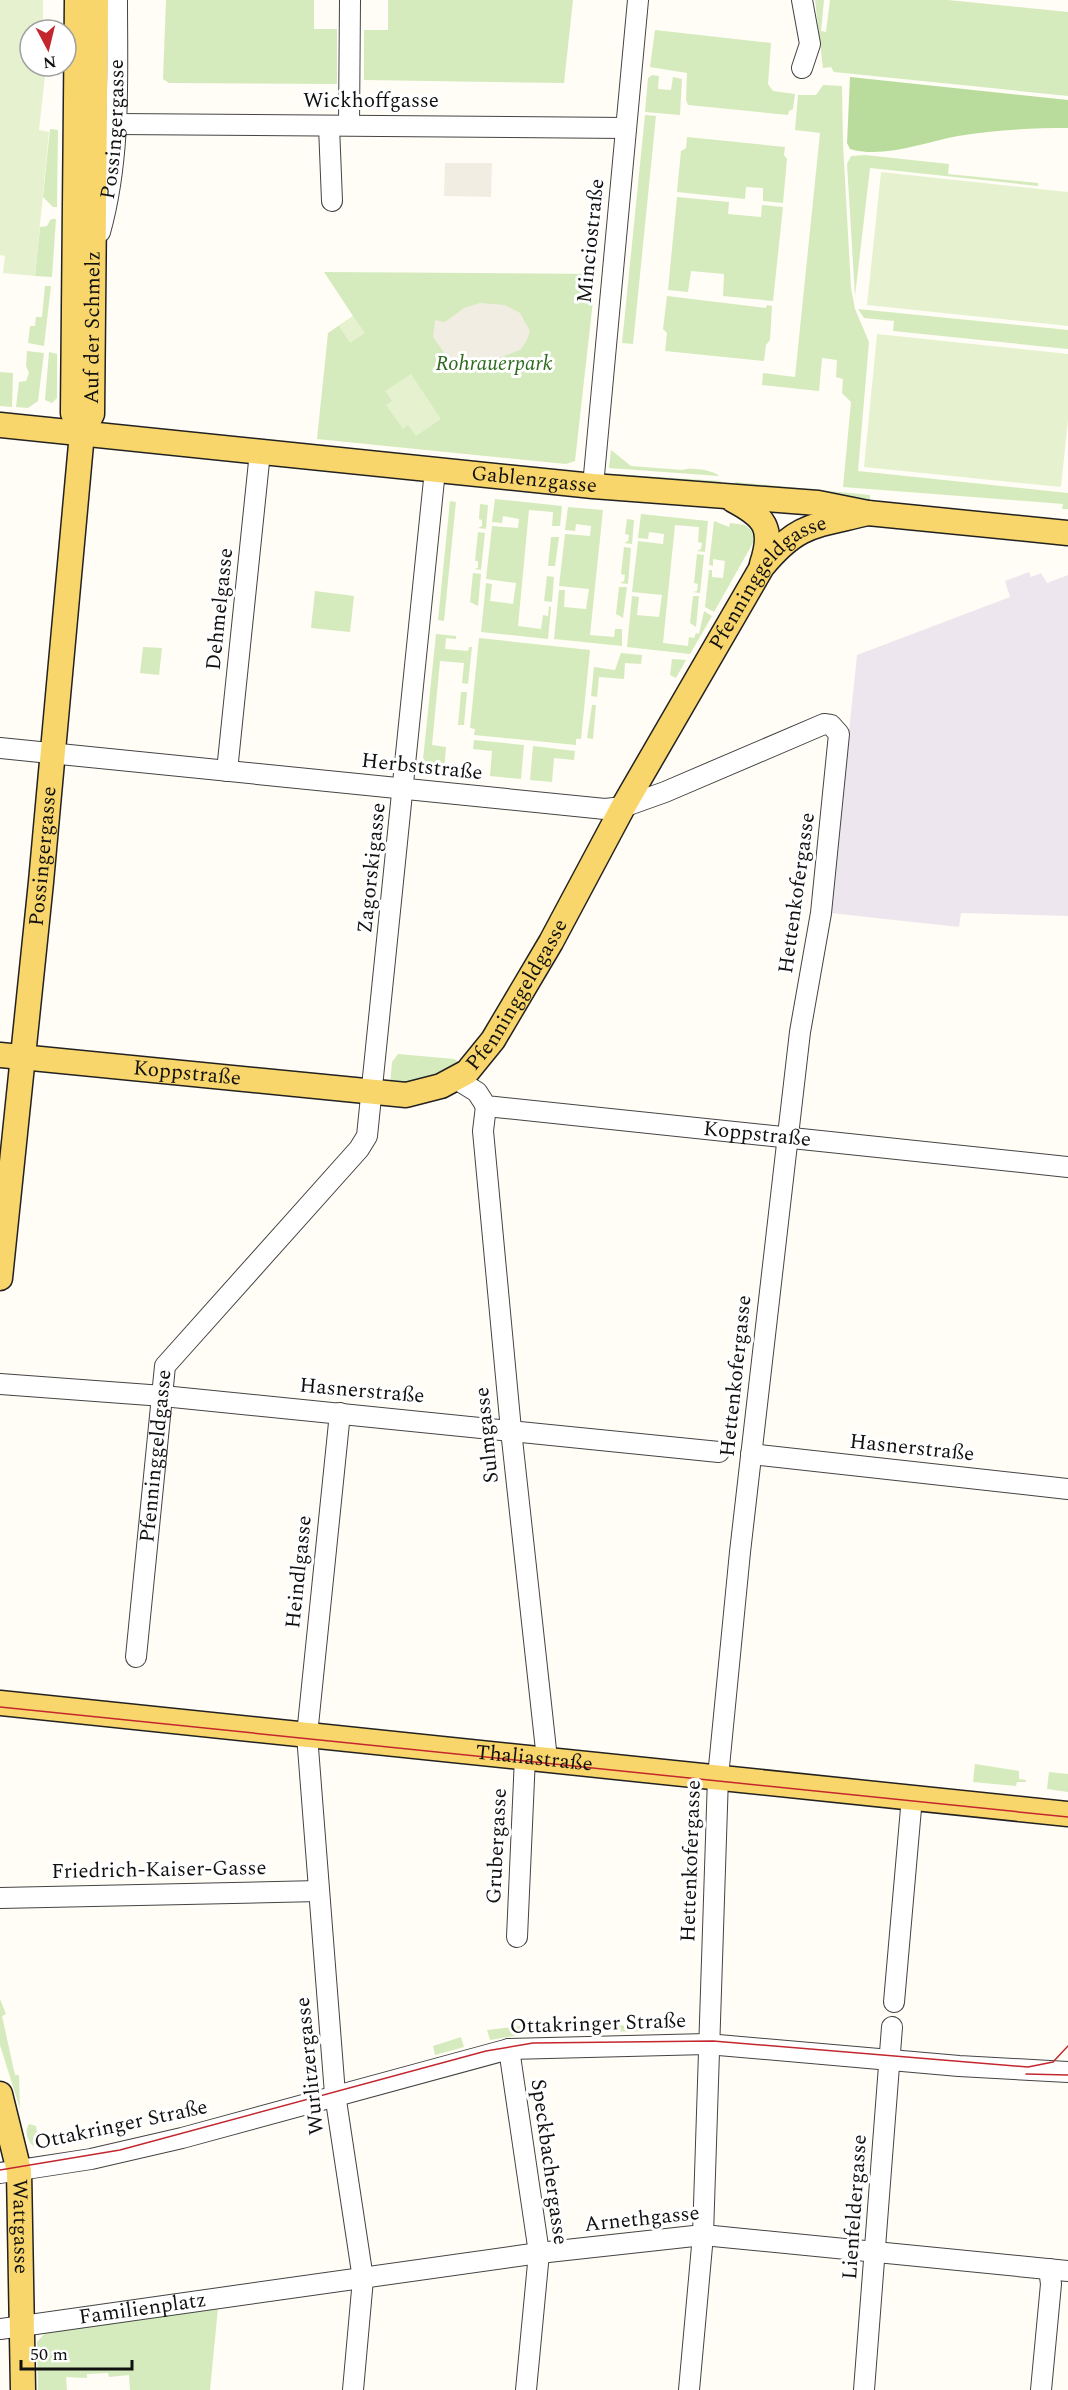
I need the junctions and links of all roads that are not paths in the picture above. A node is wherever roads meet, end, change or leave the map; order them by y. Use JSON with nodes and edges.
{"nodes":[{"id":1,"x":77,"y":0,"type":"edge"},
{"id":2,"x":96,"y":0,"type":"edge"},
{"id":3,"x":117,"y":0,"type":"edge"},
{"id":4,"x":350,"y":0,"type":"edge"},
{"id":5,"x":638,"y":0,"type":"edge"},
{"id":6,"x":802,"y":0,"type":"edge"},
{"id":7,"x":802,"y":68,"type":"dead end"},
{"id":8,"x":116,"y":124,"type":"junction"},
{"id":9,"x":349,"y":125,"type":"junction"},
{"id":10,"x":329,"y":126,"type":"junction"},
{"id":11,"x":626,"y":128,"type":"junction"},
{"id":12,"x":332,"y":201,"type":"dead end"},
{"id":13,"x":93,"y":258,"type":"junction"},
{"id":14,"x":0,"y":425,"type":"edge"},
{"id":15,"x":82,"y":434,"type":"junction"},
{"id":16,"x":260,"y":452,"type":"junction"},
{"id":17,"x":435,"y":470,"type":"junction"},
{"id":18,"x":593,"y":486,"type":"junction"},
{"id":19,"x":729,"y":497,"type":"junction"},
{"id":20,"x":868,"y":513,"type":"junction"},
{"id":21,"x":1068,"y":533,"type":"edge"},
{"id":22,"x":762,"y":567,"type":"junction"},
{"id":23,"x":824,"y":724,"type":"joint"},
{"id":24,"x":0,"y":748,"type":"edge"},
{"id":25,"x":51,"y":753,"type":"junction"},
{"id":26,"x":227,"y":771,"type":"junction"},
{"id":27,"x":405,"y":789,"type":"junction"},
{"id":28,"x":623,"y":807,"type":"junction"},
{"id":29,"x":11,"y":1056,"type":"edge"},
{"id":30,"x":456,"y":1079,"type":"junction"},
{"id":31,"x":372,"y":1093,"type":"junction"},
{"id":32,"x":486,"y":1106,"type":"junction"},
{"id":33,"x":788,"y":1136,"type":"junction"},
{"id":34,"x":1068,"y":1167,"type":"edge"},
{"id":35,"x":0,"y":1278,"type":"edge"},
{"id":36,"x":0,"y":1384,"type":"edge"},
{"id":37,"x":163,"y":1396,"type":"junction"},
{"id":38,"x":340,"y":1413,"type":"junction"},
{"id":39,"x":511,"y":1430,"type":"junction"},
{"id":40,"x":719,"y":1452,"type":"dead end"},
{"id":41,"x":751,"y":1454,"type":"junction"},
{"id":42,"x":1068,"y":1489,"type":"edge"},
{"id":43,"x":136,"y":1657,"type":"dead end"},
{"id":44,"x":0,"y":1703,"type":"edge"},
{"id":45,"x":307,"y":1735,"type":"junction"},
{"id":46,"x":536,"y":1758,"type":"junction"},
{"id":47,"x":718,"y":1777,"type":"junction"},
{"id":48,"x":912,"y":1797,"type":"junction"},
{"id":49,"x":1068,"y":1814,"type":"edge"},
{"id":50,"x":319,"y":1891,"type":"junction"},
{"id":51,"x":0,"y":1898,"type":"edge"},
{"id":52,"x":517,"y":1937,"type":"dead end"},
{"id":53,"x":894,"y":2002,"type":"dead end"},
{"id":54,"x":892,"y":2027,"type":"dead end"},
{"id":55,"x":707,"y":2044,"type":"junction"},
{"id":56,"x":509,"y":2049,"type":"junction"},
{"id":57,"x":890,"y":2059,"type":"junction"},
{"id":58,"x":1068,"y":2071,"type":"edge"},
{"id":59,"x":0,"y":2094,"type":"edge"},
{"id":60,"x":335,"y":2094,"type":"junction"},
{"id":61,"x":9,"y":2172,"type":"edge"},
{"id":62,"x":703,"y":2235,"type":"junction"},
{"id":63,"x":877,"y":2251,"type":"junction"},
{"id":64,"x":539,"y":2253,"type":"junction"},
{"id":65,"x":1058,"y":2270,"type":"edge"},
{"id":66,"x":363,"y":2279,"type":"junction"},
{"id":67,"x":222,"y":2296,"type":"joint"},
{"id":68,"x":11,"y":2327,"type":"edge"},
{"id":69,"x":23,"y":2390,"type":"edge"},
{"id":70,"x":353,"y":2390,"type":"edge"},
{"id":71,"x":526,"y":2390,"type":"edge"},
{"id":72,"x":689,"y":2390,"type":"edge"},
{"id":73,"x":864,"y":2390,"type":"edge"},
{"id":74,"x":1041,"y":2390,"type":"edge"}],
"edges":[{"from":1,"to":15,"type":"main road","name":"Auf der Schmelz"},
{"from":2,"to":13,"type":"main road","name":"Auf der Schmelz"},
{"from":3,"to":8,"type":"street","name":"Possingergasse"},
{"from":4,"to":9,"type":"street"},
{"from":5,"to":11,"type":"street","name":"Minciostraße"},
{"from":6,"to":7,"type":"street"},
{"from":8,"to":10,"type":"street","name":"Wickhoffgasse"},
{"from":8,"to":13,"type":"street","name":"Possingergasse"},
{"from":9,"to":10,"type":"street","name":"Wickhoffgasse"},
{"from":9,"to":11,"type":"street","name":"Wickhoffgasse"},
{"from":10,"to":12,"type":"street"},
{"from":11,"to":18,"type":"street","name":"Minciostraße"},
{"from":13,"to":15,"type":"main road","name":"Auf der Schmelz"},
{"from":14,"to":15,"type":"main road","name":"Gablenzgasse"},
{"from":15,"to":16,"type":"main road","name":"Gablenzgasse"},
{"from":15,"to":25,"type":"main road","name":"Possingergasse"},
{"from":16,"to":17,"type":"main road","name":"Gablenzgasse"},
{"from":16,"to":26,"type":"street","name":"Dehmelgasse"},
{"from":17,"to":18,"type":"main road","name":"Gablenzgasse"},
{"from":17,"to":27,"type":"street","name":"Zagorskigasse"},
{"from":18,"to":19,"type":"main road","name":"Gablenzgasse"},
{"from":19,"to":20,"type":"main road","name":"Gablenzgasse"},
{"from":19,"to":22,"type":"main road"},
{"from":20,"to":21,"type":"main road","name":"Gablenzgasse"},
{"from":20,"to":22,"type":"main road","name":"Pfenninggeldgasse"},
{"from":22,"to":28,"type":"main road","name":"Pfenninggeldgasse"},
{"from":23,"to":28,"type":"street","name":"Herbststraße"},
{"from":23,"to":33,"type":"street","name":"Hettenkofergasse"},
{"from":24,"to":25,"type":"street","name":"Herbststraße"},
{"from":25,"to":26,"type":"street","name":"Herbststraße"},
{"from":25,"to":29,"type":"main road","name":"Possingergasse"},
{"from":26,"to":27,"type":"street","name":"Herbststraße"},
{"from":27,"to":28,"type":"street","name":"Herbststraße"},
{"from":27,"to":31,"type":"street","name":"Zagorskigasse"},
{"from":28,"to":30,"type":"main road","name":"Pfenninggeldgasse"},
{"from":29,"to":31,"type":"main road","name":"Koppstraße"},
{"from":29,"to":35,"type":"main road","name":"Possingergasse"},
{"from":30,"to":31,"type":"main road","name":"Pfenninggeldgasse"},
{"from":30,"to":32,"type":"street"},
{"from":31,"to":37,"type":"street","name":"Pfenninggeldgasse"},
{"from":32,"to":33,"type":"street","name":"Koppstraße"},
{"from":32,"to":39,"type":"street","name":"Sulmgasse"},
{"from":33,"to":34,"type":"street","name":"Koppstraße"},
{"from":33,"to":41,"type":"street","name":"Hettenkofergasse"},
{"from":36,"to":37,"type":"street","name":"Hasnerstraße"},
{"from":37,"to":38,"type":"street","name":"Hasnerstraße"},
{"from":37,"to":43,"type":"street","name":"Pfenninggeldgasse"},
{"from":38,"to":39,"type":"street","name":"Hasnerstraße"},
{"from":38,"to":45,"type":"street","name":"Heindlgasse"},
{"from":39,"to":40,"type":"street","name":"Hasnerstraße"},
{"from":39,"to":46,"type":"street","name":"Sulmgasse"},
{"from":41,"to":42,"type":"street","name":"Hasnerstraße"},
{"from":41,"to":47,"type":"street","name":"Hettenkofergasse"},
{"from":44,"to":45,"type":"main road","name":"Thaliastraße"},
{"from":45,"to":46,"type":"main road","name":"Thaliastraße"},
{"from":45,"to":50,"type":"street","name":"Wurlitzergasse"},
{"from":46,"to":47,"type":"main road","name":"Thaliastraße"},
{"from":46,"to":52,"type":"street","name":"Grubergasse"},
{"from":47,"to":48,"type":"main road","name":"Thaliastraße"},
{"from":47,"to":55,"type":"street","name":"Hettenkofergasse"},
{"from":48,"to":49,"type":"main road","name":"Thaliastraße"},
{"from":48,"to":53,"type":"street"},
{"from":50,"to":51,"type":"street","name":"Friedrich-Kaiser-Gasse"},
{"from":50,"to":60,"type":"street","name":"Wurlitzergasse"},
{"from":54,"to":57,"type":"street","name":"Lienfeldergasse"},
{"from":55,"to":56,"type":"street","name":"Ottakringer Straße"},
{"from":55,"to":57,"type":"street","name":"Ottakringer Straße"},
{"from":55,"to":62,"type":"street","name":"Hettenkofergasse"},
{"from":56,"to":60,"type":"street","name":"Ottakringer Straße"},
{"from":56,"to":64,"type":"street","name":"Speckbachergasse"},
{"from":57,"to":58,"type":"street","name":"Ottakringer Straße"},
{"from":57,"to":63,"type":"street","name":"Lienfeldergasse"},
{"from":59,"to":61,"type":"main road","name":"Wattgasse"},
{"from":60,"to":61,"type":"street","name":"Ottakringer Straße"},
{"from":60,"to":66,"type":"street","name":"Wurlitzergasse"},
{"from":61,"to":68,"type":"main road","name":"Wattgasse"},
{"from":62,"to":63,"type":"street","name":"Arnethgasse"},
{"from":62,"to":64,"type":"street","name":"Arnethgasse"},
{"from":62,"to":72,"type":"street","name":"Hettenkofergasse"},
{"from":63,"to":65,"type":"street","name":"Arnethgasse"},
{"from":63,"to":73,"type":"street","name":"Lienfeldergasse"},
{"from":64,"to":66,"type":"street","name":"Arnethgasse"},
{"from":64,"to":71,"type":"street","name":"Speckbachergasse"},
{"from":65,"to":74,"type":"street"},
{"from":66,"to":67,"type":"street","name":"Arnethgasse"},
{"from":66,"to":70,"type":"street","name":"Wurlitzergasse"},
{"from":67,"to":68,"type":"street","name":"Familienplatz"},
{"from":68,"to":69,"type":"main road"}]}
